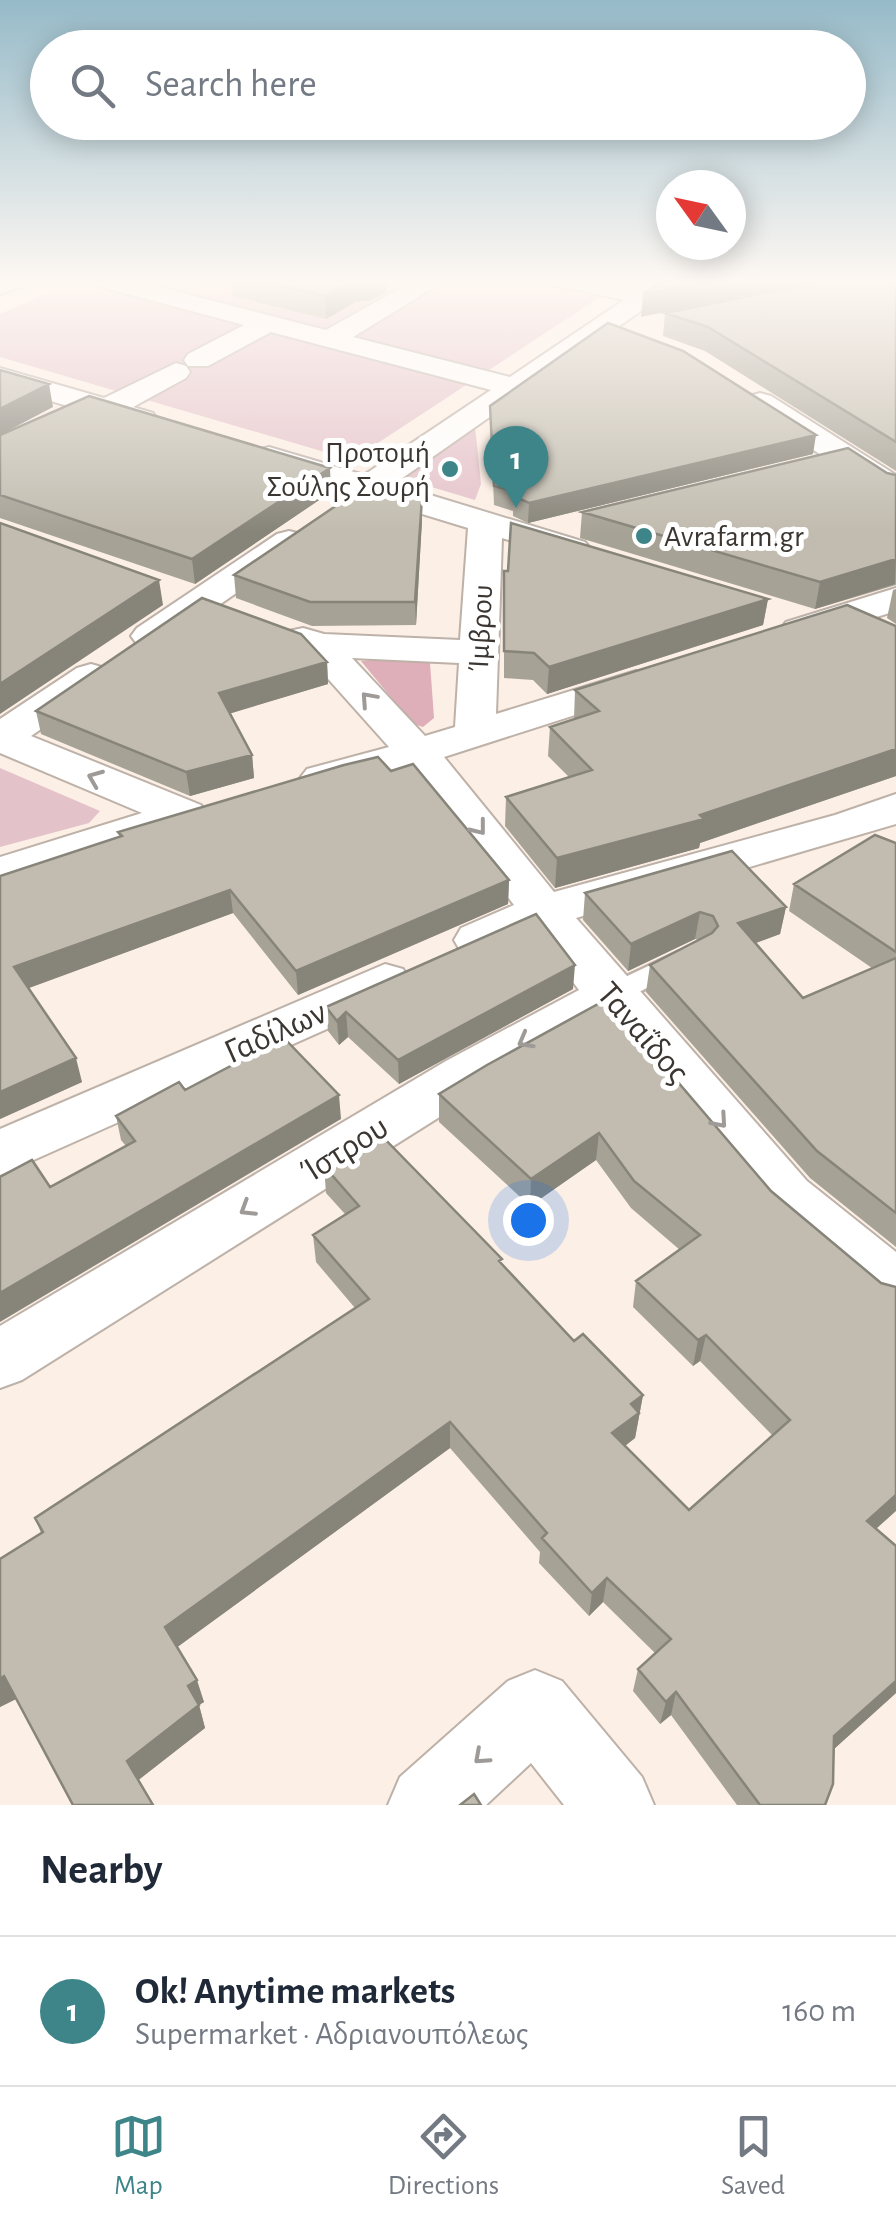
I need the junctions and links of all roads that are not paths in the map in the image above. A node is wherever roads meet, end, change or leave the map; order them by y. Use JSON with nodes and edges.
{"nodes":[{"id":1,"x":174,"y":364,"type":"edge"},
{"id":2,"x":426,"y":364,"type":"edge"},
{"id":3,"x":561,"y":364,"type":"edge"},
{"id":4,"x":0,"y":377,"type":"edge"},
{"id":5,"x":514,"y":387,"type":"junction"},
{"id":6,"x":740,"y":390,"type":"edge"},
{"id":7,"x":95,"y":405,"type":"junction"},
{"id":8,"x":53,"y":424,"type":"edge"},
{"id":9,"x":163,"y":425,"type":"edge"},
{"id":10,"x":238,"y":448,"type":"edge"},
{"id":11,"x":848,"y":459,"type":"junction"},
{"id":12,"x":811,"y":468,"type":"edge"},
{"id":13,"x":369,"y":486,"type":"junction"},
{"id":14,"x":896,"y":489,"type":"edge"},
{"id":15,"x":485,"y":521,"type":"junction"},
{"id":16,"x":589,"y":522,"type":"edge"},
{"id":17,"x":533,"y":536,"type":"junction"},
{"id":18,"x":608,"y":560,"type":"edge"},
{"id":19,"x":163,"y":589,"type":"dead end"},
{"id":20,"x":896,"y":599,"type":"edge"},
{"id":21,"x":234,"y":614,"type":"junction"},
{"id":22,"x":830,"y":620,"type":"junction"},
{"id":23,"x":769,"y":628,"type":"edge"},
{"id":24,"x":896,"y":642,"type":"edge"},
{"id":25,"x":319,"y":645,"type":"junction"},
{"id":26,"x":478,"y":652,"type":"junction"},
{"id":27,"x":671,"y":672,"type":"edge"},
{"id":28,"x":475,"y":734,"type":"junction"},
{"id":29,"x":0,"y":738,"type":"edge"},
{"id":30,"x":417,"y":752,"type":"junction"},
{"id":31,"x":274,"y":791,"type":"edge"},
{"id":32,"x":874,"y":817,"type":"edge"},
{"id":33,"x":896,"y":855,"type":"edge"},
{"id":34,"x":0,"y":873,"type":"edge"},
{"id":35,"x":543,"y":912,"type":"junction"},
{"id":36,"x":698,"y":952,"type":"edge"},
{"id":37,"x":611,"y":995,"type":"junction"},
{"id":38,"x":0,"y":1153,"type":"edge"},
{"id":39,"x":896,"y":1288,"type":"edge"},
{"id":40,"x":0,"y":1360,"type":"edge"},
{"id":41,"x":428,"y":1805,"type":"edge"},
{"id":42,"x":614,"y":1805,"type":"edge"}],
"edges":[{"from":1,"to":7,"type":"street"},
{"from":2,"to":5,"type":"street"},
{"from":3,"to":5,"type":"street"},
{"from":4,"to":7,"type":"street"},
{"from":5,"to":13,"type":"street"},
{"from":6,"to":11,"type":"street"},
{"from":7,"to":8,"type":"street"},
{"from":7,"to":9,"type":"street"},
{"from":10,"to":13,"type":"street"},
{"from":11,"to":12,"type":"street"},
{"from":11,"to":14,"type":"street"},
{"from":13,"to":15,"type":"street"},
{"from":13,"to":21,"type":"street"},
{"from":15,"to":17,"type":"street"},
{"from":15,"to":26,"type":"street","name":"Ίμβρου"},
{"from":16,"to":17,"type":"street"},
{"from":17,"to":18,"type":"street"},
{"from":19,"to":21,"type":"street"},
{"from":20,"to":22,"type":"street"},
{"from":21,"to":25,"type":"street"},
{"from":21,"to":29,"type":"street"},
{"from":22,"to":23,"type":"street"},
{"from":22,"to":24,"type":"street"},
{"from":25,"to":26,"type":"street"},
{"from":30,"to":25,"type":"street","name":"Ταναΐδος","one_way":true},
{"from":26,"to":28,"type":"street","name":"Ίμβρου"},
{"from":27,"to":28,"type":"street"},
{"from":28,"to":30,"type":"street"},
{"from":34,"to":29,"type":"street","one_way":true},
{"from":30,"to":31,"type":"street"},
{"from":30,"to":35,"type":"street","name":"Ταναΐδος","one_way":true},
{"from":32,"to":33,"type":"street"},
{"from":32,"to":35,"type":"street","name":"Γαδίλων"},
{"from":35,"to":37,"type":"street","name":"Ταναΐδος"},
{"from":35,"to":38,"type":"street","name":"Γαδίλων"},
{"from":36,"to":37,"type":"lane","name":"Ίστρου"},
{"from":37,"to":39,"type":"street","name":"Ταναΐδος","one_way":true},
{"from":37,"to":40,"type":"street","name":"Ίστρου","one_way":true},
{"from":42,"to":41,"type":"street","one_way":true}]}
